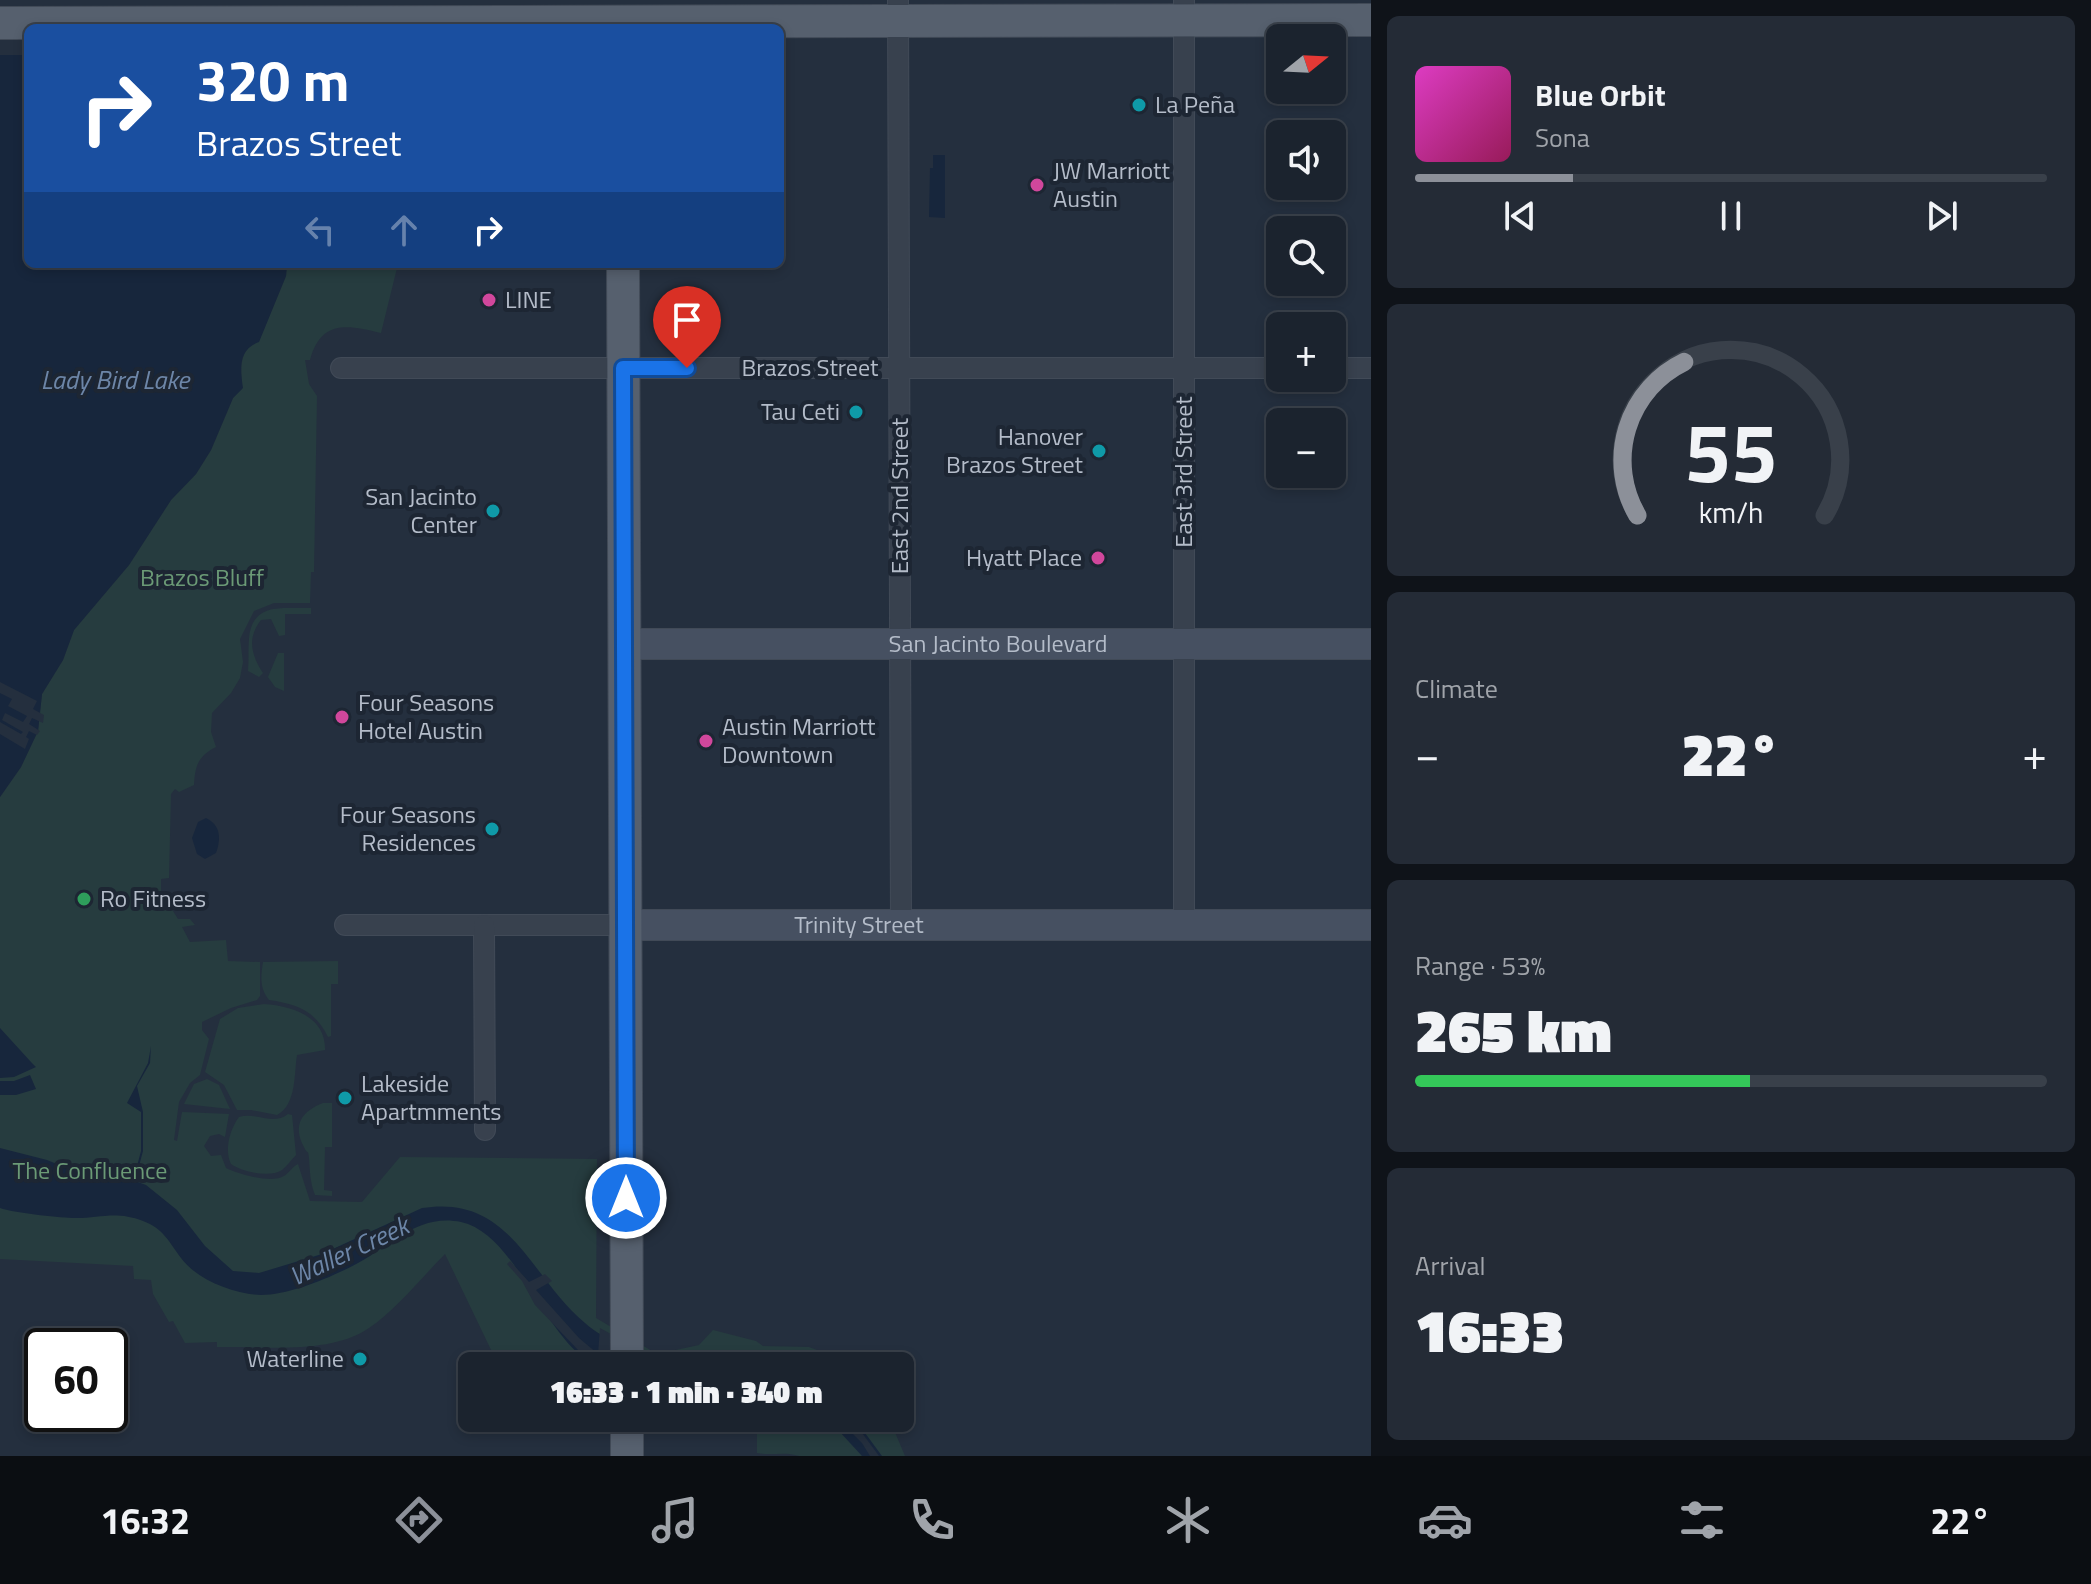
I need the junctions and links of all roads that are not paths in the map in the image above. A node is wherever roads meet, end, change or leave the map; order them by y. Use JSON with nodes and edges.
{"nodes":[{"id":1,"x":557,"y":0,"type":"edge"},
{"id":2,"x":898,"y":10,"type":"edge"},
{"id":3,"x":1184,"y":10,"type":"edge"},
{"id":4,"x":622,"y":16,"type":"edge"},
{"id":5,"x":1371,"y":20,"type":"edge"},
{"id":6,"x":498,"y":22,"type":"junction"},
{"id":7,"x":0,"y":23,"type":"edge"},
{"id":8,"x":623,"y":268,"type":"edge"},
{"id":9,"x":341,"y":368,"type":"dead end"},
{"id":10,"x":623,"y":368,"type":"junction"},
{"id":11,"x":900,"y":368,"type":"junction"},
{"id":12,"x":1184,"y":368,"type":"junction"},
{"id":13,"x":1266,"y":368,"type":"edge"},
{"id":14,"x":1346,"y":368,"type":"edge"},
{"id":15,"x":1371,"y":368,"type":"edge"},
{"id":16,"x":624,"y":644,"type":"junction"},
{"id":17,"x":900,"y":644,"type":"junction"},
{"id":18,"x":1184,"y":644,"type":"junction"},
{"id":19,"x":1371,"y":644,"type":"edge"},
{"id":20,"x":345,"y":925,"type":"dead end"},
{"id":21,"x":484,"y":925,"type":"junction"},
{"id":22,"x":625,"y":925,"type":"junction"},
{"id":23,"x":901,"y":925,"type":"junction"},
{"id":24,"x":1184,"y":925,"type":"junction"},
{"id":25,"x":1371,"y":925,"type":"edge"},
{"id":26,"x":485,"y":1130,"type":"dead end"},
{"id":27,"x":627,"y":1351,"type":"edge"},
{"id":28,"x":627,"y":1432,"type":"edge"},
{"id":29,"x":627,"y":1456,"type":"edge"}],
"edges":[{"from":1,"to":6,"type":"main road"},
{"from":2,"to":3,"type":"main road"},
{"from":2,"to":4,"type":"main road"},
{"from":2,"to":11,"type":"street","name":"East 2nd Street"},
{"from":3,"to":5,"type":"main road"},
{"from":3,"to":12,"type":"street","name":"East 3rd Street"},
{"from":4,"to":6,"type":"main road"},
{"from":6,"to":7,"type":"main road"},
{"from":8,"to":10,"type":"main road"},
{"from":9,"to":10,"type":"street","name":"Brazos Street"},
{"from":10,"to":11,"type":"street","name":"Brazos Street"},
{"from":10,"to":16,"type":"main road"},
{"from":11,"to":12,"type":"street","name":"Brazos Street"},
{"from":11,"to":17,"type":"street","name":"East 2nd Street"},
{"from":12,"to":13,"type":"street","name":"Brazos Street"},
{"from":12,"to":18,"type":"street","name":"East 3rd Street"},
{"from":14,"to":15,"type":"street"},
{"from":16,"to":17,"type":"main road","name":"San Jacinto Boulevard"},
{"from":16,"to":22,"type":"main road"},
{"from":17,"to":18,"type":"main road","name":"San Jacinto Boulevard"},
{"from":17,"to":23,"type":"street","name":"East 2nd Street"},
{"from":18,"to":19,"type":"main road","name":"San Jacinto Boulevard"},
{"from":18,"to":24,"type":"street","name":"East 3rd Street"},
{"from":20,"to":21,"type":"street","name":"Trinity Street"},
{"from":21,"to":22,"type":"street","name":"Trinity Street"},
{"from":21,"to":26,"type":"street"},
{"from":22,"to":23,"type":"main road","name":"Trinity Street"},
{"from":22,"to":27,"type":"main road"},
{"from":23,"to":24,"type":"main road","name":"Trinity Street"},
{"from":24,"to":25,"type":"main road","name":"Trinity Street"},
{"from":28,"to":29,"type":"main road"}]}
